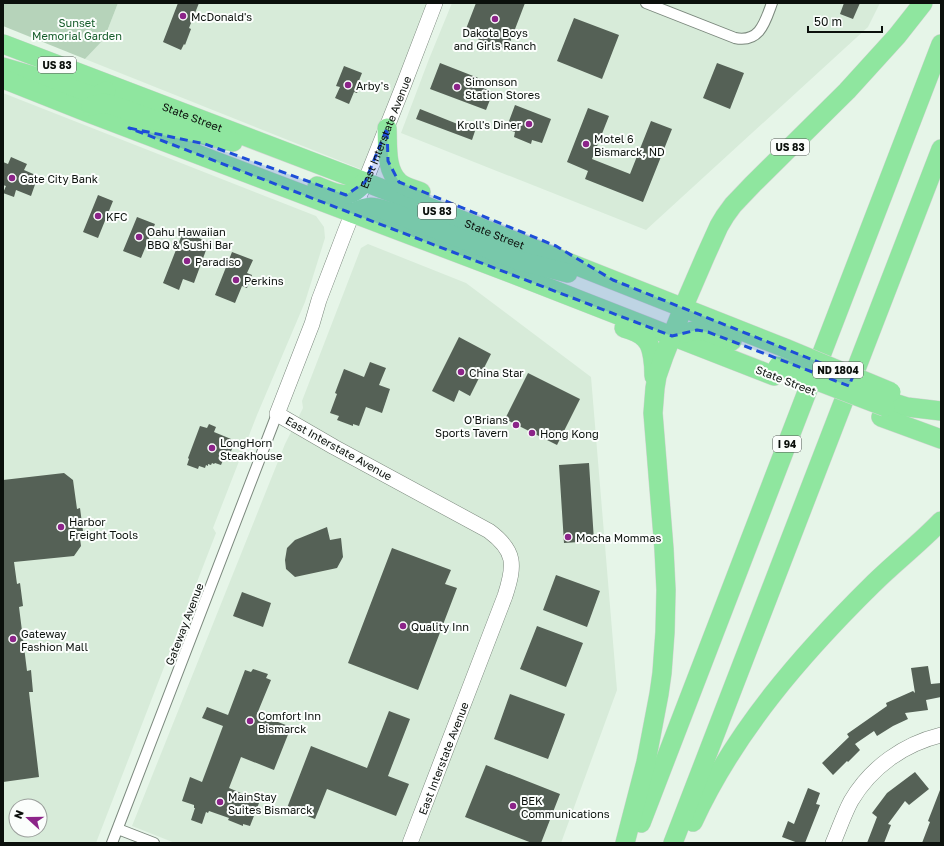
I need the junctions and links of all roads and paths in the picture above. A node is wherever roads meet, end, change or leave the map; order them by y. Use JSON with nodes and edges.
{"nodes":[{"id":1,"x":435,"y":3,"type":"edge"},
{"id":2,"x":646,"y":3,"type":"edge"},
{"id":3,"x":772,"y":3,"type":"edge"},
{"id":4,"x":923,"y":3,"type":"edge"},
{"id":5,"x":941,"y":44,"type":"edge"},
{"id":6,"x":6,"y":46,"type":"edge"},
{"id":7,"x":3,"y":67,"type":"edge"},
{"id":8,"x":3,"y":79,"type":"edge"},
{"id":9,"x":106,"y":91,"type":"dead end"},
{"id":10,"x":91,"y":106,"type":"dead end"},
{"id":11,"x":129,"y":128,"type":"junction"},
{"id":12,"x":387,"y":128,"type":"junction"},
{"id":13,"x":276,"y":148,"type":"junction"},
{"id":14,"x":941,"y":149,"type":"edge"},
{"id":15,"x":365,"y":182,"type":"junction"},
{"id":16,"x":353,"y":213,"type":"junction"},
{"id":17,"x":398,"y":230,"type":"junction"},
{"id":18,"x":613,"y":280,"type":"junction"},
{"id":19,"x":683,"y":308,"type":"junction"},
{"id":20,"x":672,"y":336,"type":"junction"},
{"id":21,"x":779,"y":363,"type":"junction"},
{"id":22,"x":655,"y":388,"type":"junction"},
{"id":23,"x":886,"y":404,"type":"junction"},
{"id":24,"x":941,"y":410,"type":"edge"},
{"id":25,"x":278,"y":414,"type":"junction"},
{"id":26,"x":941,"y":429,"type":"edge"},
{"id":27,"x":941,"y":439,"type":"edge"},
{"id":28,"x":941,"y":521,"type":"edge"},
{"id":29,"x":941,"y":736,"type":"edge"},
{"id":30,"x":118,"y":829,"type":"junction"},
{"id":31,"x":112,"y":843,"type":"edge"},
{"id":32,"x":154,"y":843,"type":"edge"},
{"id":33,"x":410,"y":843,"type":"edge"},
{"id":34,"x":625,"y":843,"type":"edge"},
{"id":35,"x":633,"y":843,"type":"edge"},
{"id":36,"x":673,"y":843,"type":"edge"},
{"id":37,"x":683,"y":843,"type":"edge"},
{"id":38,"x":833,"y":843,"type":"edge"}],
"edges":[{"from":1,"to":12,"type":"street","name":"East Interstate Avenue"},
{"from":2,"to":3,"type":"street"},
{"from":4,"to":19,"type":"highway","number":"US 83"},
{"from":5,"to":35,"type":"highway","number":"I 94"},
{"from":6,"to":13,"type":"highway","name":"State Street","number":"US 83"},
{"from":7,"to":9,"type":"highway"},
{"from":8,"to":11,"type":"highway","name":"State Street"},
{"from":10,"to":13,"type":"highway"},
{"from":11,"to":15,"type":"highway"},
{"from":11,"to":16,"type":"highway","name":"State Street"},
{"from":12,"to":15,"type":"street","name":"East Interstate Avenue"},
{"from":12,"to":18,"type":"highway"},
{"from":13,"to":15,"type":"highway","name":"State Street","number":"US 83"},
{"from":14,"to":36,"type":"highway"},
{"from":15,"to":16,"type":"street","name":"East Interstate Avenue"},
{"from":15,"to":18,"type":"highway","name":"State Street","number":"US 83"},
{"from":16,"to":17,"type":"highway","name":"State Street"},
{"from":16,"to":18,"type":"highway"},
{"from":16,"to":25,"type":"street","name":"East Interstate Avenue"},
{"from":17,"to":20,"type":"highway","name":"State Street"},
{"from":17,"to":22,"type":"highway"},
{"from":18,"to":19,"type":"highway","name":"State Street","number":"US 83"},
{"from":19,"to":20,"type":"highway"},
{"from":19,"to":21,"type":"highway","name":"State Street","number":"ND 1804"},
{"from":20,"to":21,"type":"highway","name":"State Street"},
{"from":20,"to":21,"type":"highway"},
{"from":20,"to":22,"type":"highway"},
{"from":21,"to":23,"type":"highway","name":"State Street","number":"ND 1804","bridge":true},
{"from":21,"to":23,"type":"highway","name":"State Street"},
{"from":22,"to":34,"type":"highway"},
{"from":23,"to":24,"type":"highway","name":"State Street","number":"ND 1804"},
{"from":23,"to":26,"type":"highway"},
{"from":23,"to":27,"type":"highway","name":"State Street"},
{"from":25,"to":30,"type":"street","name":"Gateway Avenue"},
{"from":25,"to":33,"type":"street","name":"East Interstate Avenue"},
{"from":28,"to":37,"type":"highway"},
{"from":29,"to":38,"type":"street"},
{"from":30,"to":31,"type":"street","name":"Gateway Avenue"},
{"from":30,"to":32,"type":"street"}]}
